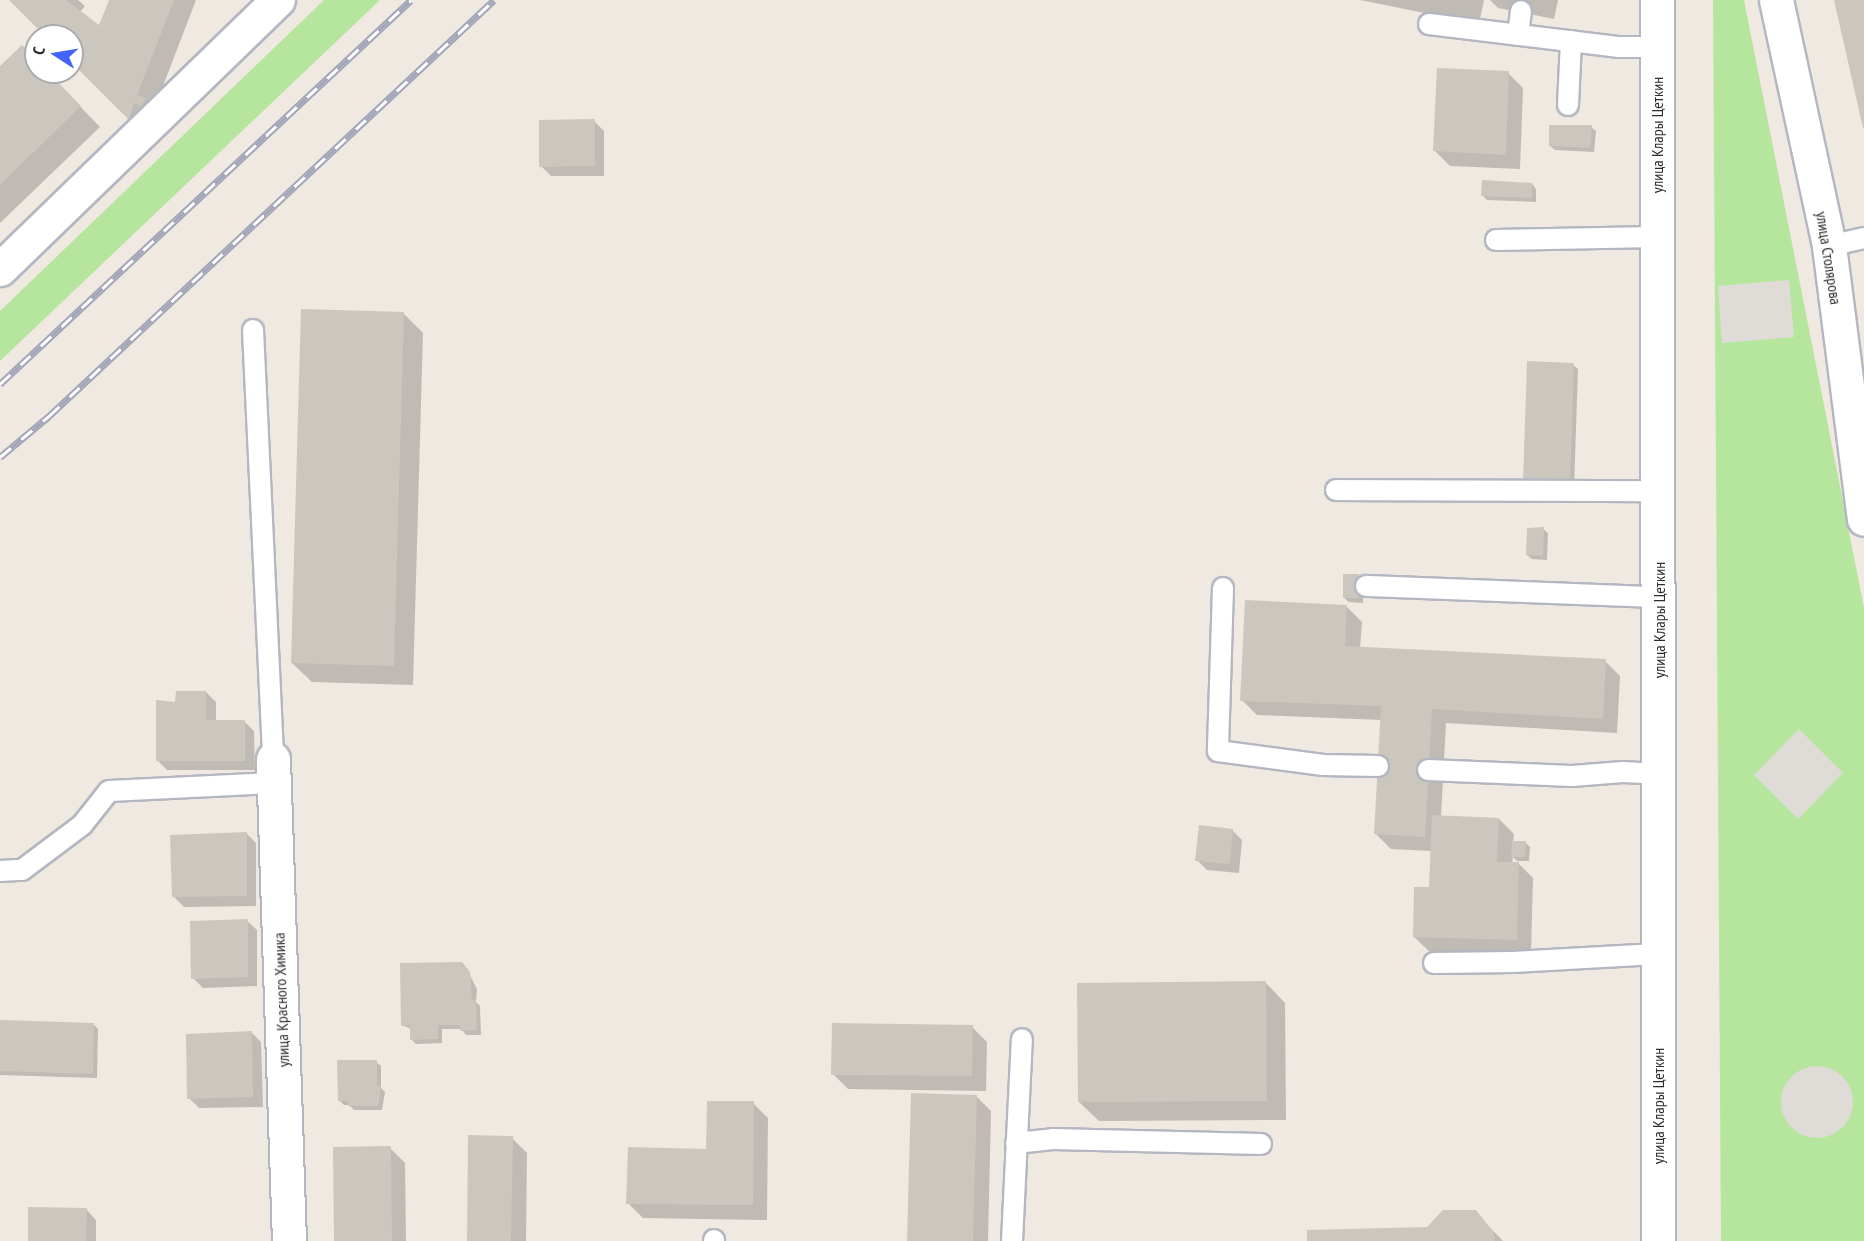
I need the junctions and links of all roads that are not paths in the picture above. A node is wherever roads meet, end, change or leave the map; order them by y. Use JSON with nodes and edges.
{"nodes":[{"id":1,"x":278,"y":0,"type":"edge"},
{"id":2,"x":1657,"y":0,"type":"edge"},
{"id":3,"x":1776,"y":0,"type":"edge"},
{"id":4,"x":1521,"y":11,"type":"dead end"},
{"id":5,"x":1429,"y":24,"type":"dead end"},
{"id":6,"x":1518,"y":35,"type":"junction"},
{"id":7,"x":1571,"y":42,"type":"junction"},
{"id":8,"x":1657,"y":47,"type":"junction"},
{"id":9,"x":1568,"y":105,"type":"dead end"},
{"id":10,"x":1656,"y":237,"type":"junction"},
{"id":11,"x":1864,"y":238,"type":"edge"},
{"id":12,"x":1496,"y":240,"type":"dead end"},
{"id":13,"x":1829,"y":246,"type":"junction"},
{"id":14,"x":0,"y":269,"type":"edge"},
{"id":15,"x":253,"y":330,"type":"dead end"},
{"id":16,"x":1336,"y":490,"type":"dead end"},
{"id":17,"x":1658,"y":491,"type":"junction"},
{"id":18,"x":1864,"y":519,"type":"edge"},
{"id":19,"x":1366,"y":586,"type":"dead end"},
{"id":20,"x":1223,"y":588,"type":"dead end"},
{"id":21,"x":1659,"y":597,"type":"junction"},
{"id":22,"x":1378,"y":766,"type":"dead end"},
{"id":23,"x":1428,"y":770,"type":"dead end"},
{"id":24,"x":274,"y":771,"type":"junction"},
{"id":25,"x":1659,"y":774,"type":"junction"},
{"id":26,"x":0,"y":871,"type":"edge"},
{"id":27,"x":1657,"y":954,"type":"junction"},
{"id":28,"x":1434,"y":963,"type":"dead end"},
{"id":29,"x":1022,"y":1039,"type":"dead end"},
{"id":30,"x":1016,"y":1143,"type":"junction"},
{"id":31,"x":1261,"y":1144,"type":"dead end"},
{"id":32,"x":289,"y":1241,"type":"edge"},
{"id":33,"x":1012,"y":1241,"type":"edge"},
{"id":34,"x":1658,"y":1241,"type":"edge"}],
"edges":[{"from":1,"to":14,"type":"main road"},
{"from":2,"to":8,"type":"main road","name":"улица Клары Цеткин"},
{"from":3,"to":13,"type":"main road","name":"улица Столярова"},
{"from":4,"to":6,"type":"lane"},
{"from":5,"to":6,"type":"lane"},
{"from":6,"to":7,"type":"lane"},
{"from":7,"to":8,"type":"lane"},
{"from":7,"to":9,"type":"lane"},
{"from":8,"to":10,"type":"main road","name":"улица Клары Цеткин"},
{"from":10,"to":12,"type":"lane"},
{"from":10,"to":17,"type":"main road","name":"улица Клары Цеткин"},
{"from":11,"to":13,"type":"lane"},
{"from":13,"to":18,"type":"main road","name":"улица Столярова"},
{"from":15,"to":24,"type":"lane"},
{"from":16,"to":17,"type":"lane"},
{"from":17,"to":21,"type":"main road","name":"улица Клары Цеткин"},
{"from":19,"to":21,"type":"lane"},
{"from":20,"to":22,"type":"lane"},
{"from":21,"to":25,"type":"main road","name":"улица Клары Цеткин"},
{"from":23,"to":25,"type":"lane"},
{"from":24,"to":26,"type":"lane"},
{"from":24,"to":32,"type":"main road","name":"улица Красного Химика"},
{"from":25,"to":27,"type":"main road","name":"улица Клары Цеткин"},
{"from":27,"to":28,"type":"lane"},
{"from":27,"to":34,"type":"main road","name":"улица Клары Цеткин"},
{"from":29,"to":30,"type":"lane"},
{"from":30,"to":31,"type":"lane"},
{"from":30,"to":33,"type":"lane"}]}
